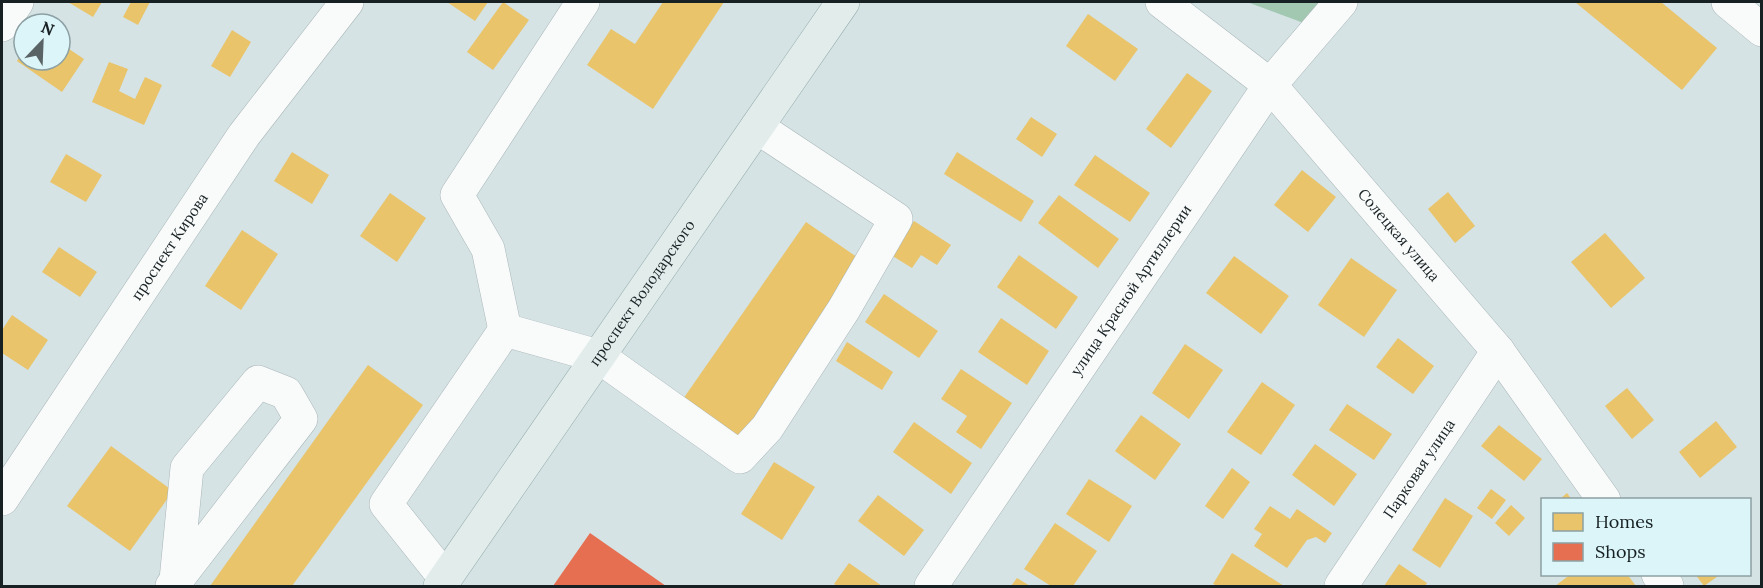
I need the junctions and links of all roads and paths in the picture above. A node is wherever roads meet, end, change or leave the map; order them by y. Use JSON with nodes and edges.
{"nodes":[{"id":1,"x":17,"y":2,"type":"edge"},
{"id":2,"x":346,"y":2,"type":"edge"},
{"id":3,"x":584,"y":2,"type":"edge"},
{"id":4,"x":843,"y":2,"type":"edge"},
{"id":5,"x":1162,"y":2,"type":"edge"},
{"id":6,"x":1341,"y":2,"type":"edge"},
{"id":7,"x":1728,"y":2,"type":"edge"},
{"id":8,"x":2,"y":25,"type":"edge"},
{"id":9,"x":1761,"y":30,"type":"edge"},
{"id":10,"x":1270,"y":85,"type":"junction"},
{"id":11,"x":756,"y":127,"type":"junction"},
{"id":12,"x":505,"y":330,"type":"junction"},
{"id":13,"x":1498,"y":351,"type":"junction"},
{"id":14,"x":598,"y":356,"type":"junction"},
{"id":15,"x":1603,"y":498,"type":"edge"},
{"id":16,"x":2,"y":499,"type":"edge"},
{"id":17,"x":174,"y":583,"type":"edge"},
{"id":18,"x":447,"y":584,"type":"edge"},
{"id":19,"x":931,"y":586,"type":"edge"},
{"id":20,"x":1341,"y":586,"type":"edge"}],
"edges":[{"from":1,"to":8,"type":"street"},
{"from":2,"to":16,"type":"street","name":"проспект Кирова"},
{"from":3,"to":12,"type":"street"},
{"from":4,"to":11,"type":"main road","name":"проспект Володарского"},
{"from":5,"to":10,"type":"street","name":"Солецкая улица"},
{"from":6,"to":10,"type":"street","name":"улица Красной Артиллерии"},
{"from":7,"to":9,"type":"street"},
{"from":10,"to":13,"type":"street","name":"Солецкая улица"},
{"from":10,"to":19,"type":"street","name":"улица Красной Артиллерии"},
{"from":11,"to":14,"type":"main road","name":"проспект Володарского"},
{"from":11,"to":14,"type":"street"},
{"from":12,"to":14,"type":"street"},
{"from":12,"to":18,"type":"street"},
{"from":13,"to":15,"type":"street","name":"Солецкая улица"},
{"from":13,"to":20,"type":"street","name":"Парковая улица"},
{"from":14,"to":18,"type":"main road","name":"проспект Володарского"},
{"from":17,"to":17,"type":"street"}]}
